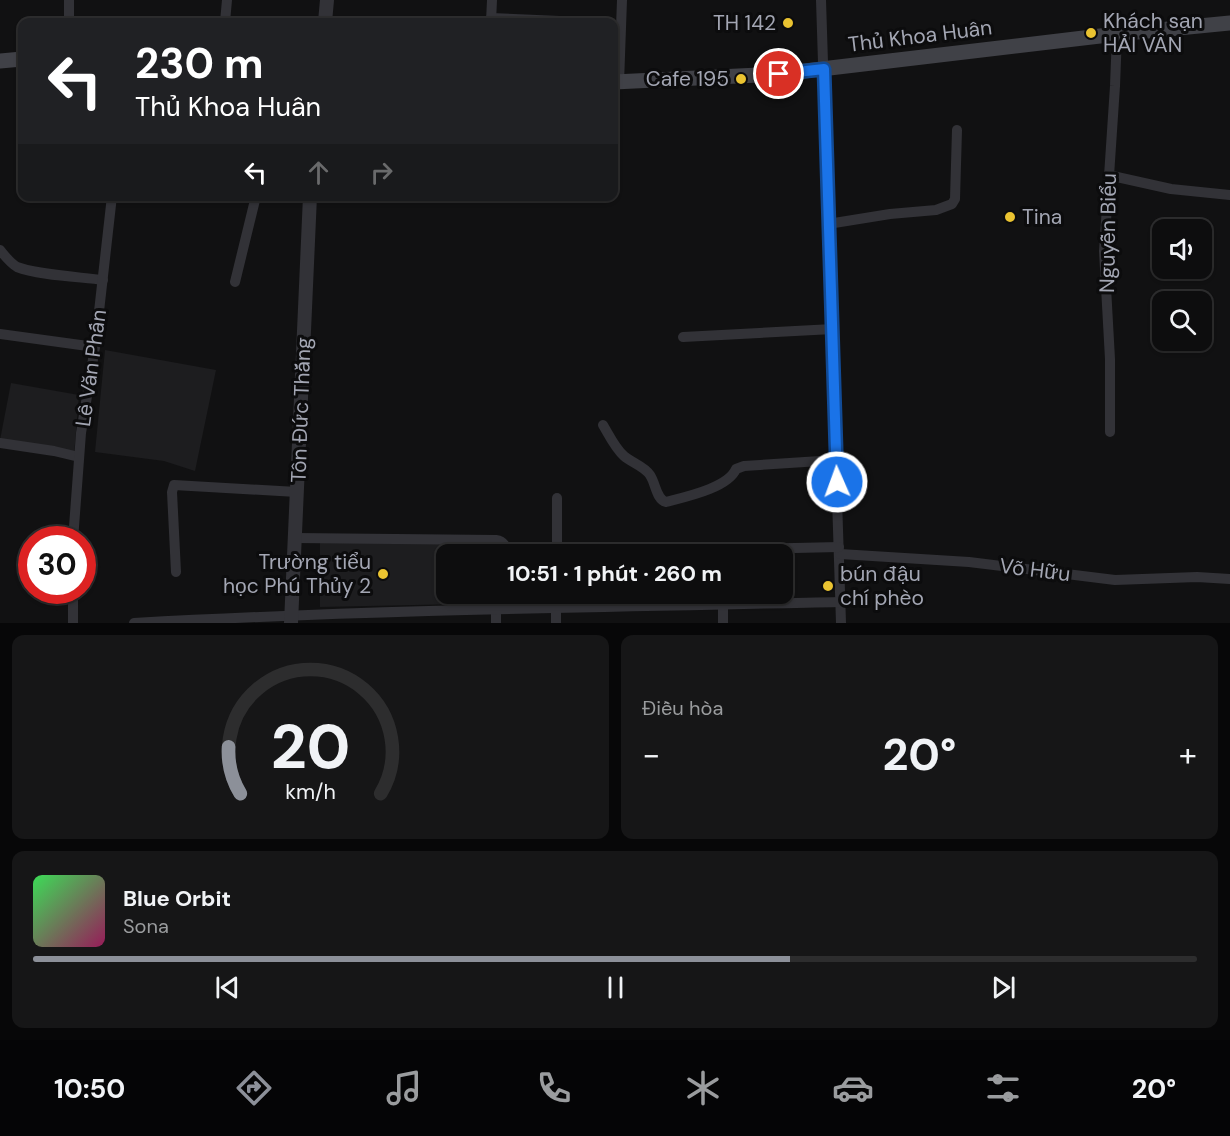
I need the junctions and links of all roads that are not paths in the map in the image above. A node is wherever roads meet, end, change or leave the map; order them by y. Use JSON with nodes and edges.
{"nodes":[{"id":1,"x":69,"y":0,"type":"edge"},
{"id":2,"x":227,"y":0,"type":"edge"},
{"id":3,"x":327,"y":0,"type":"edge"},
{"id":4,"x":492,"y":0,"type":"edge"},
{"id":5,"x":622,"y":0,"type":"edge"},
{"id":6,"x":820,"y":0,"type":"edge"},
{"id":7,"x":69,"y":18,"type":"edge"},
{"id":8,"x":225,"y":18,"type":"edge"},
{"id":9,"x":325,"y":18,"type":"edge"},
{"id":10,"x":491,"y":18,"type":"edge"},
{"id":11,"x":1230,"y":22,"type":"edge"},
{"id":12,"x":1117,"y":34,"type":"junction"},
{"id":13,"x":618,"y":55,"type":"edge"},
{"id":14,"x":18,"y":60,"type":"edge"},
{"id":15,"x":0,"y":62,"type":"edge"},
{"id":16,"x":824,"y":69,"type":"junction"},
{"id":17,"x":618,"y":82,"type":"edge"},
{"id":18,"x":957,"y":130,"type":"dead end"},
{"id":19,"x":1108,"y":176,"type":"junction"},
{"id":20,"x":1230,"y":195,"type":"edge"},
{"id":21,"x":112,"y":201,"type":"edge"},
{"id":22,"x":255,"y":201,"type":"edge"},
{"id":23,"x":310,"y":201,"type":"edge"},
{"id":24,"x":828,"y":224,"type":"junction"},
{"id":25,"x":0,"y":250,"type":"edge"},
{"id":26,"x":104,"y":280,"type":"junction"},
{"id":27,"x":234,"y":282,"type":"dead end"},
{"id":28,"x":833,"y":329,"type":"junction"},
{"id":29,"x":0,"y":334,"type":"edge"},
{"id":30,"x":683,"y":337,"type":"dead end"},
{"id":31,"x":95,"y":347,"type":"junction"},
{"id":32,"x":603,"y":425,"type":"dead end"},
{"id":33,"x":1110,"y":432,"type":"dead end"},
{"id":34,"x":0,"y":443,"type":"edge"},
{"id":35,"x":79,"y":457,"type":"junction"},
{"id":36,"x":836,"y":460,"type":"junction"},
{"id":37,"x":297,"y":492,"type":"junction"},
{"id":38,"x":557,"y":498,"type":"dead end"},
{"id":39,"x":74,"y":526,"type":"edge"},
{"id":40,"x":295,"y":538,"type":"junction"},
{"id":41,"x":504,"y":544,"type":"edge"},
{"id":42,"x":557,"y":544,"type":"edge"},
{"id":43,"x":793,"y":549,"type":"edge"},
{"id":44,"x":839,"y":550,"type":"junction"},
{"id":45,"x":176,"y":572,"type":"dead end"},
{"id":46,"x":1230,"y":579,"type":"edge"},
{"id":47,"x":793,"y":602,"type":"edge"},
{"id":48,"x":840,"y":602,"type":"junction"},
{"id":49,"x":73,"y":604,"type":"edge"},
{"id":50,"x":503,"y":604,"type":"edge"},
{"id":51,"x":555,"y":604,"type":"edge"},
{"id":52,"x":655,"y":604,"type":"edge"},
{"id":53,"x":729,"y":604,"type":"edge"},
{"id":54,"x":501,"y":608,"type":"junction"},
{"id":55,"x":555,"y":608,"type":"junction"},
{"id":56,"x":291,"y":619,"type":"edge"},
{"id":57,"x":73,"y":623,"type":"edge"},
{"id":58,"x":134,"y":623,"type":"edge"},
{"id":59,"x":496,"y":623,"type":"edge"},
{"id":60,"x":556,"y":623,"type":"edge"},
{"id":61,"x":723,"y":623,"type":"edge"},
{"id":62,"x":841,"y":623,"type":"edge"}],
"edges":[{"from":1,"to":7,"type":"street"},
{"from":2,"to":8,"type":"street"},
{"from":3,"to":9,"type":"street"},
{"from":4,"to":10,"type":"street"},
{"from":5,"to":13,"type":"street"},
{"from":6,"to":16,"type":"street"},
{"from":11,"to":12,"type":"main road","name":"Thủ Khoa Huân"},
{"from":12,"to":16,"type":"main road","name":"Thủ Khoa Huân"},
{"from":12,"to":19,"type":"street","name":"Nguyễn Biểu"},
{"from":14,"to":15,"type":"main road"},
{"from":16,"to":17,"type":"main road","name":"Thủ Khoa Huân"},
{"from":16,"to":24,"type":"street"},
{"from":18,"to":24,"type":"street"},
{"from":19,"to":20,"type":"street"},
{"from":19,"to":33,"type":"street","name":"Nguyễn Biểu"},
{"from":21,"to":26,"type":"street","name":"Lê Văn Phấn"},
{"from":22,"to":27,"type":"street"},
{"from":23,"to":37,"type":"street","name":"Tôn Đức Thắng"},
{"from":24,"to":28,"type":"street"},
{"from":25,"to":26,"type":"street"},
{"from":26,"to":31,"type":"street","name":"Lê Văn Phấn"},
{"from":28,"to":30,"type":"street"},
{"from":28,"to":36,"type":"street"},
{"from":29,"to":31,"type":"street"},
{"from":31,"to":35,"type":"street","name":"Lê Văn Phấn"},
{"from":32,"to":36,"type":"street"},
{"from":34,"to":35,"type":"street"},
{"from":35,"to":39,"type":"street","name":"Lê Văn Phấn"},
{"from":36,"to":44,"type":"street"},
{"from":37,"to":40,"type":"street","name":"Tôn Đức Thắng"},
{"from":37,"to":45,"type":"street"},
{"from":38,"to":42,"type":"street"},
{"from":40,"to":41,"type":"street"},
{"from":40,"to":56,"type":"street","name":"Tôn Đức Thắng"},
{"from":43,"to":44,"type":"street","name":"Võ Hữu"},
{"from":44,"to":46,"type":"street","name":"Võ Hữu"},
{"from":44,"to":48,"type":"street"},
{"from":47,"to":48,"type":"street"},
{"from":48,"to":62,"type":"street"},
{"from":49,"to":57,"type":"street"},
{"from":50,"to":54,"type":"street"},
{"from":51,"to":55,"type":"street"},
{"from":52,"to":55,"type":"street"},
{"from":53,"to":61,"type":"street"},
{"from":54,"to":55,"type":"street"},
{"from":54,"to":56,"type":"street"},
{"from":54,"to":59,"type":"street"},
{"from":55,"to":60,"type":"street"},
{"from":56,"to":58,"type":"street"}]}
